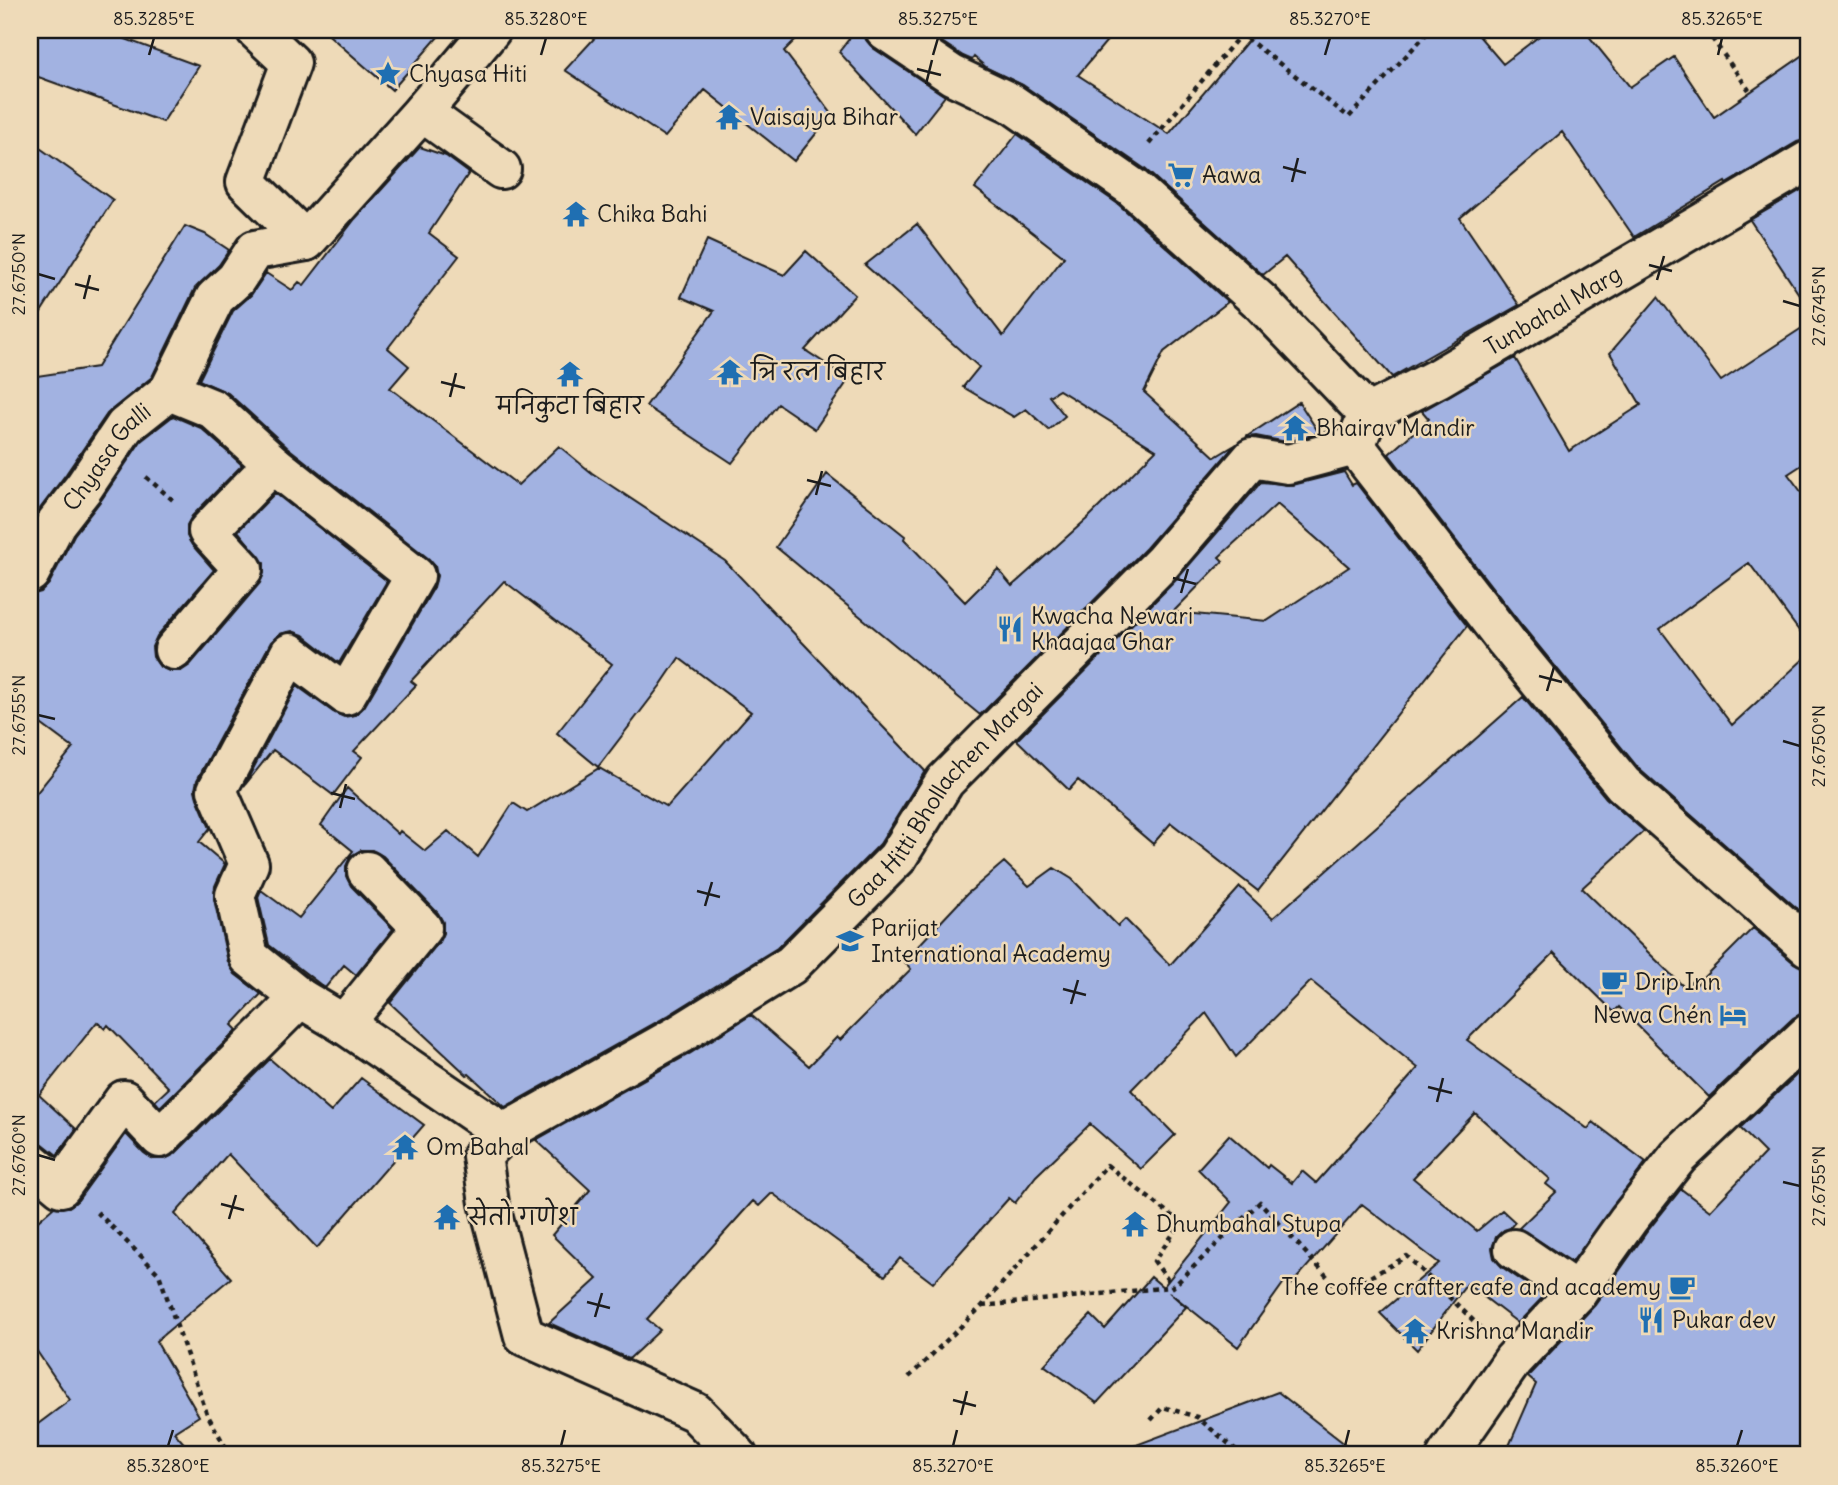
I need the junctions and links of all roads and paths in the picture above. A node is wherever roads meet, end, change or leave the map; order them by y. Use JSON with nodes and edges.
{"nodes":[{"id":1,"x":256,"y":30,"type":"edge"},
{"id":2,"x":491,"y":30,"type":"edge"},
{"id":3,"x":886,"y":30,"type":"edge"},
{"id":4,"x":1430,"y":30,"type":"edge"},
{"id":5,"x":1706,"y":30,"type":"edge"},
{"id":6,"x":1749,"y":90,"type":"dead end"},
{"id":7,"x":422,"y":113,"type":"junction"},
{"id":8,"x":500,"y":169,"type":"dead end"},
{"id":9,"x":1805,"y":171,"type":"edge"},
{"id":10,"x":1121,"y":178,"type":"junction"},
{"id":11,"x":306,"y":241,"type":"junction"},
{"id":12,"x":169,"y":391,"type":"junction"},
{"id":13,"x":1362,"y":430,"type":"junction"},
{"id":14,"x":272,"y":464,"type":"junction"},
{"id":15,"x":144,"y":474,"type":"dead end"},
{"id":16,"x":208,"y":531,"type":"junction"},
{"id":17,"x":30,"y":573,"type":"edge"},
{"id":18,"x":174,"y":650,"type":"dead end"},
{"id":19,"x":367,"y":871,"type":"dead end"},
{"id":20,"x":1808,"y":947,"type":"edge"},
{"id":21,"x":300,"y":998,"type":"junction"},
{"id":22,"x":344,"y":1024,"type":"junction"},
{"id":23,"x":1808,"y":1034,"type":"edge"},
{"id":24,"x":503,"y":1133,"type":"junction"},
{"id":25,"x":30,"y":1161,"type":"edge"},
{"id":26,"x":66,"y":1180,"type":"junction"},
{"id":27,"x":1514,"y":1249,"type":"dead end"},
{"id":28,"x":1173,"y":1287,"type":"junction"},
{"id":29,"x":1577,"y":1292,"type":"junction"},
{"id":30,"x":982,"y":1306,"type":"junction"},
{"id":31,"x":1513,"y":1360,"type":"junction"},
{"id":32,"x":909,"y":1377,"type":"dead end"},
{"id":33,"x":1151,"y":1420,"type":"dead end"},
{"id":34,"x":230,"y":1455,"type":"edge"},
{"id":35,"x":737,"y":1455,"type":"edge"},
{"id":36,"x":1242,"y":1455,"type":"edge"},
{"id":37,"x":1447,"y":1455,"type":"edge"}],
"edges":[{"from":1,"to":11,"type":"street"},
{"from":2,"to":7,"type":"street"},
{"from":3,"to":10,"type":"street"},
{"from":4,"to":10,"type":"path"},
{"from":5,"to":6,"type":"path"},
{"from":7,"to":8,"type":"street"},
{"from":7,"to":11,"type":"street"},
{"from":9,"to":13,"type":"street","name":"Tunbahal Marg"},
{"from":10,"to":13,"type":"street"},
{"from":11,"to":12,"type":"street"},
{"from":12,"to":14,"type":"street","name":"Chyasa Galli"},
{"from":12,"to":17,"type":"street","name":"Chyasa Galli"},
{"from":13,"to":20,"type":"street"},
{"from":13,"to":24,"type":"street","name":"Gaa Hitti Bhollachen Margai"},
{"from":14,"to":16,"type":"street"},
{"from":14,"to":21,"type":"street"},
{"from":15,"to":16,"type":"path"},
{"from":16,"to":18,"type":"street"},
{"from":19,"to":22,"type":"street"},
{"from":21,"to":22,"type":"street"},
{"from":21,"to":26,"type":"street"},
{"from":22,"to":24,"type":"street"},
{"from":23,"to":29,"type":"street"},
{"from":24,"to":35,"type":"street"},
{"from":25,"to":26,"type":"street"},
{"from":26,"to":34,"type":"path"},
{"from":27,"to":29,"type":"street"},
{"from":28,"to":30,"type":"path"},
{"from":28,"to":30,"type":"path"},
{"from":28,"to":31,"type":"path"},
{"from":29,"to":31,"type":"street"},
{"from":30,"to":32,"type":"path"},
{"from":31,"to":37,"type":"street"},
{"from":33,"to":36,"type":"path"}]}
